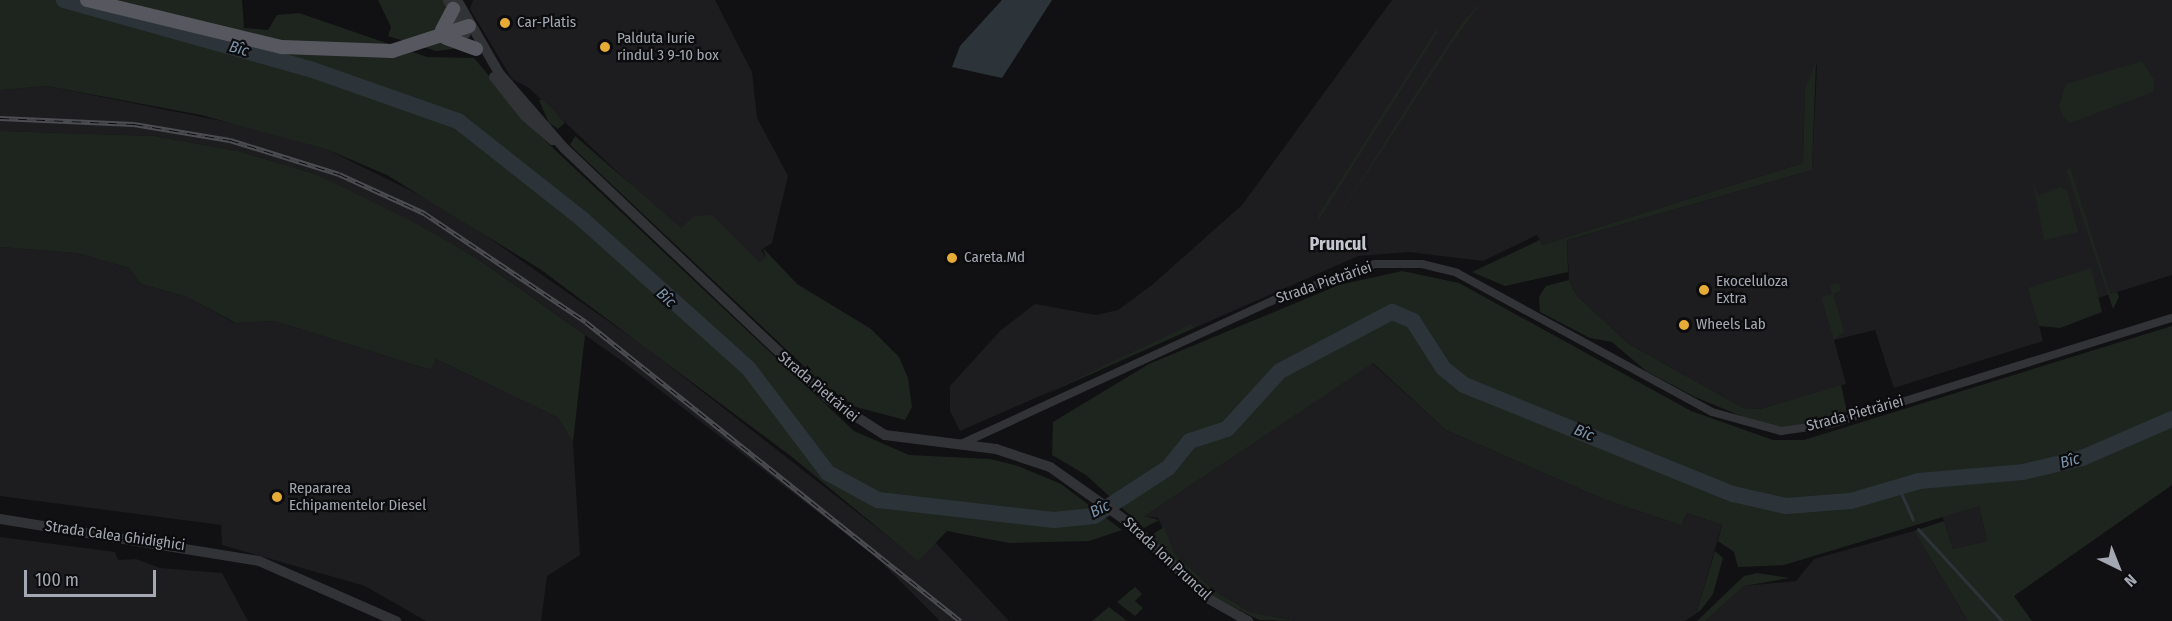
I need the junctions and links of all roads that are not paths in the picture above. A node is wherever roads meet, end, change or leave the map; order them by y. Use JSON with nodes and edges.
{"nodes":[{"id":1,"x":87,"y":0,"type":"edge"},
{"id":2,"x":459,"y":15,"type":"edge"},
{"id":3,"x":444,"y":34,"type":"junction"},
{"id":4,"x":476,"y":50,"type":"junction"},
{"id":5,"x":564,"y":148,"type":"junction"},
{"id":6,"x":2172,"y":318,"type":"edge"},
{"id":7,"x":955,"y":446,"type":"junction"},
{"id":8,"x":0,"y":519,"type":"edge"},
{"id":9,"x":396,"y":621,"type":"edge"},
{"id":10,"x":1248,"y":621,"type":"edge"}],
"edges":[{"from":1,"to":3,"type":"highway"},
{"from":2,"to":3,"type":"highway"},
{"from":2,"to":3,"type":"highway"},
{"from":2,"to":4,"type":"street","name":"Strada Pietrăriei"},
{"from":2,"to":5,"type":"street","name":"Strada Pietrăriei"},
{"from":3,"to":4,"type":"highway"},
{"from":4,"to":5,"type":"street","name":"Strada Pietrăriei"},
{"from":5,"to":7,"type":"street","name":"Strada Pietrăriei"},
{"from":6,"to":7,"type":"street","name":"Strada Pietrăriei"},
{"from":7,"to":10,"type":"street","name":"Strada Ion Pruncul"},
{"from":8,"to":9,"type":"street","name":"Strada Calea Ghidighici"}]}
